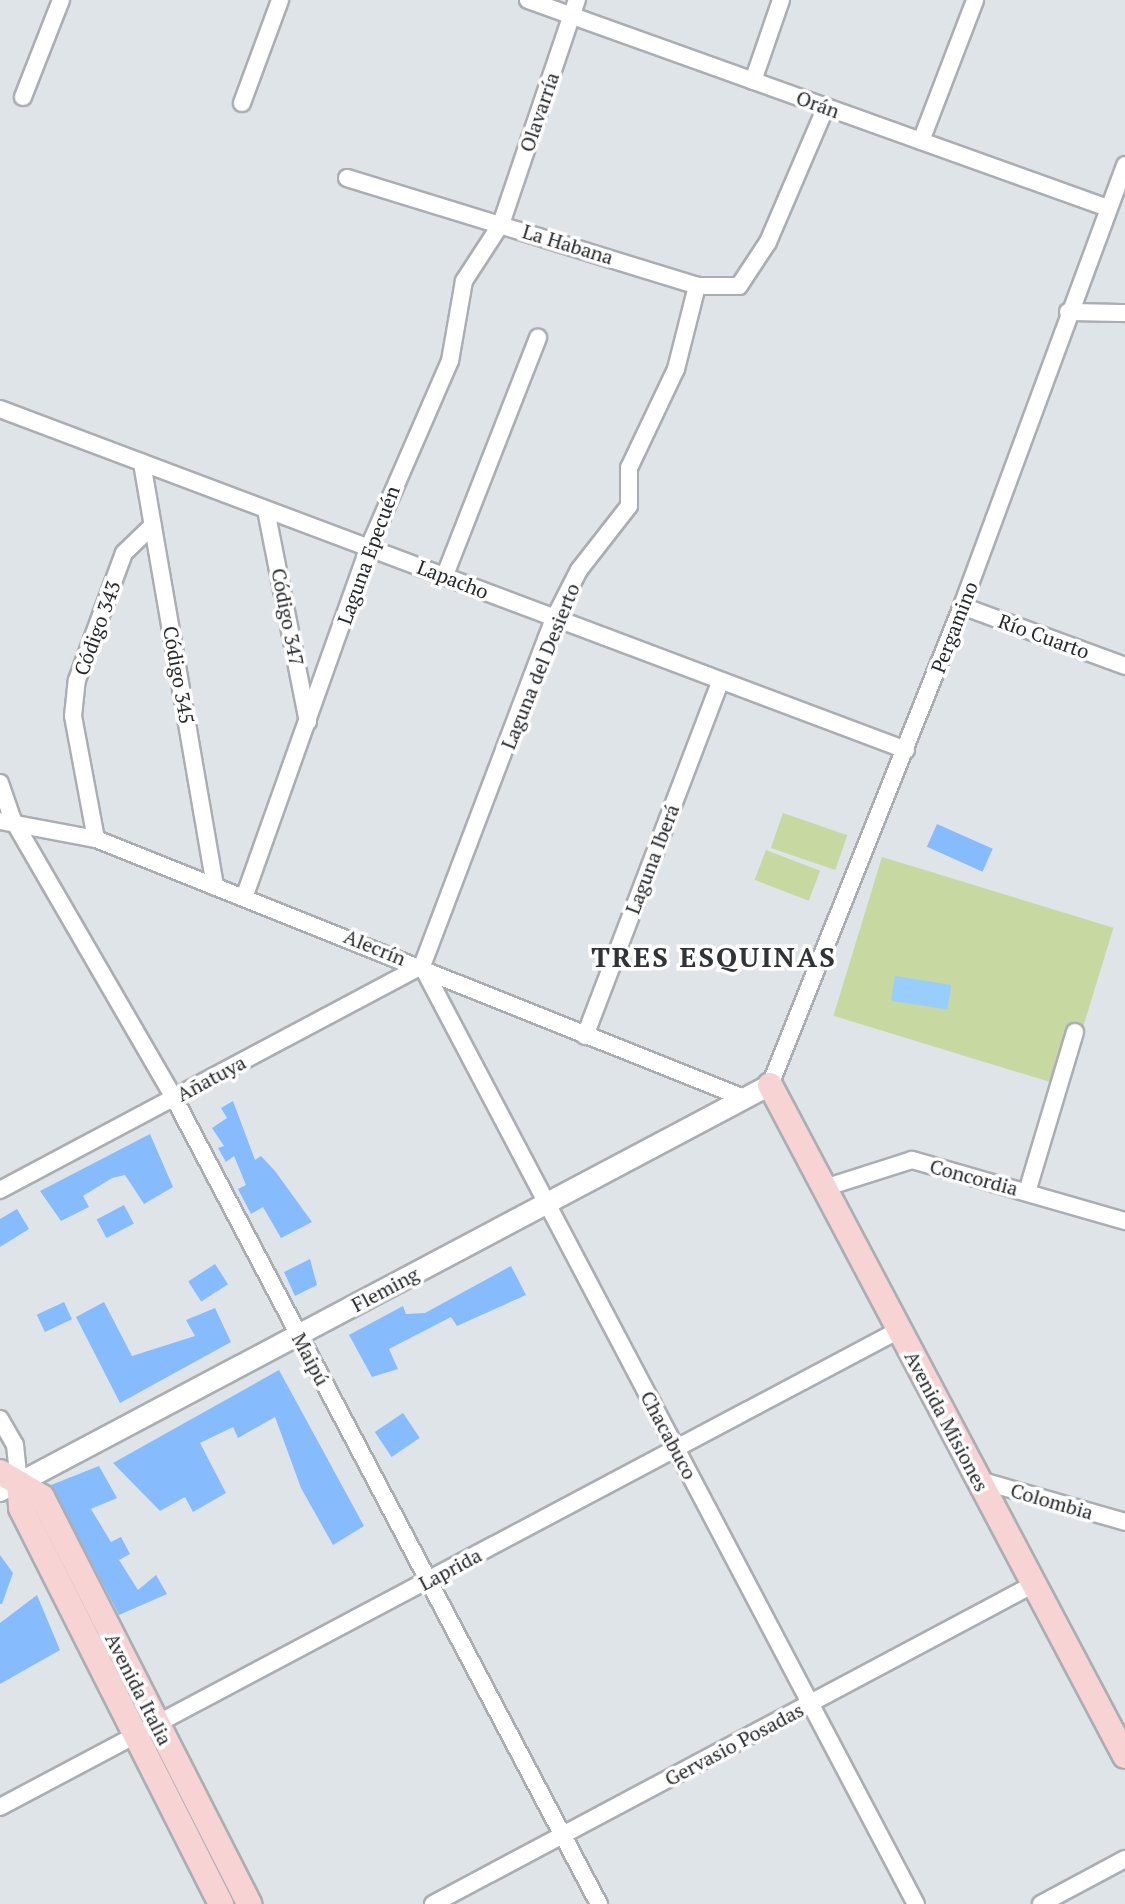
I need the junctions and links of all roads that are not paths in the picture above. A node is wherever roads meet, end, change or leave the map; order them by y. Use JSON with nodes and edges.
{"nodes":[{"id":1,"x":61,"y":0,"type":"edge"},
{"id":2,"x":280,"y":0,"type":"edge"},
{"id":3,"x":528,"y":0,"type":"edge"},
{"id":4,"x":781,"y":0,"type":"edge"},
{"id":5,"x":975,"y":0,"type":"edge"},
{"id":6,"x":574,"y":8,"type":"edge"},
{"id":7,"x":753,"y":81,"type":"junction"},
{"id":8,"x":23,"y":97,"type":"dead end"},
{"id":9,"x":242,"y":103,"type":"dead end"},
{"id":10,"x":826,"y":107,"type":"junction"},
{"id":11,"x":921,"y":141,"type":"junction"},
{"id":12,"x":1125,"y":165,"type":"edge"},
{"id":13,"x":347,"y":178,"type":"dead end"},
{"id":14,"x":1108,"y":208,"type":"junction"},
{"id":15,"x":501,"y":224,"type":"junction"},
{"id":16,"x":697,"y":286,"type":"junction"},
{"id":17,"x":1068,"y":312,"type":"junction"},
{"id":18,"x":1125,"y":313,"type":"edge"},
{"id":19,"x":538,"y":338,"type":"dead end"},
{"id":20,"x":0,"y":409,"type":"edge"},
{"id":21,"x":142,"y":463,"type":"junction"},
{"id":22,"x":266,"y":510,"type":"junction"},
{"id":23,"x":153,"y":525,"type":"junction"},
{"id":24,"x":369,"y":547,"type":"junction"},
{"id":25,"x":445,"y":575,"type":"junction"},
{"id":26,"x":962,"y":606,"type":"junction"},
{"id":27,"x":554,"y":619,"type":"junction"},
{"id":28,"x":1125,"y":666,"type":"edge"},
{"id":29,"x":720,"y":682,"type":"junction"},
{"id":30,"x":308,"y":723,"type":"junction"},
{"id":31,"x":906,"y":750,"type":"junction"},
{"id":32,"x":0,"y":783,"type":"edge"},
{"id":33,"x":6,"y":820,"type":"edge"},
{"id":34,"x":96,"y":839,"type":"junction"},
{"id":35,"x":215,"y":887,"type":"junction"},
{"id":36,"x":245,"y":895,"type":"junction"},
{"id":37,"x":422,"y":966,"type":"junction"},
{"id":38,"x":1075,"y":1032,"type":"dead end"},
{"id":39,"x":585,"y":1036,"type":"junction"},
{"id":40,"x":770,"y":1085,"type":"junction"},
{"id":41,"x":174,"y":1098,"type":"junction"},
{"id":42,"x":744,"y":1098,"type":"junction"},
{"id":43,"x":824,"y":1188,"type":"junction"},
{"id":44,"x":0,"y":1190,"type":"edge"},
{"id":45,"x":1027,"y":1192,"type":"junction"},
{"id":46,"x":547,"y":1203,"type":"junction"},
{"id":47,"x":1125,"y":1221,"type":"edge"},
{"id":48,"x":899,"y":1330,"type":"junction"},
{"id":49,"x":299,"y":1335,"type":"junction"},
{"id":50,"x":0,"y":1419,"type":"edge"},
{"id":51,"x":676,"y":1449,"type":"junction"},
{"id":52,"x":979,"y":1480,"type":"junction"},
{"id":53,"x":6,"y":1483,"type":"edge"},
{"id":54,"x":1125,"y":1522,"type":"edge"},
{"id":55,"x":428,"y":1580,"type":"junction"},
{"id":56,"x":1034,"y":1584,"type":"junction"},
{"id":57,"x":810,"y":1703,"type":"junction"},
{"id":58,"x":146,"y":1730,"type":"junction"},
{"id":59,"x":1125,"y":1756,"type":"edge"},
{"id":60,"x":0,"y":1807,"type":"edge"},
{"id":61,"x":563,"y":1835,"type":"junction"},
{"id":62,"x":1125,"y":1859,"type":"edge"},
{"id":63,"x":221,"y":1904,"type":"edge"},
{"id":64,"x":249,"y":1904,"type":"edge"},
{"id":65,"x":433,"y":1904,"type":"edge"},
{"id":66,"x":599,"y":1904,"type":"edge"},
{"id":67,"x":916,"y":1904,"type":"edge"},
{"id":68,"x":1041,"y":1904,"type":"edge"}],
"edges":[{"from":1,"to":8,"type":"street"},
{"from":2,"to":9,"type":"street"},
{"from":3,"to":6,"type":"street","name":"Orán"},
{"from":4,"to":7,"type":"street"},
{"from":5,"to":11,"type":"street"},
{"from":6,"to":7,"type":"street","name":"Orán"},
{"from":6,"to":15,"type":"street","name":"Olavarría"},
{"from":7,"to":10,"type":"street","name":"Orán"},
{"from":10,"to":11,"type":"street","name":"Orán"},
{"from":10,"to":16,"type":"street","name":"La Habana"},
{"from":11,"to":14,"type":"street","name":"Orán"},
{"from":12,"to":14,"type":"street","name":"Pergamino"},
{"from":13,"to":15,"type":"street","name":"La Habana"},
{"from":14,"to":17,"type":"street","name":"Pergamino"},
{"from":15,"to":16,"type":"street","name":"La Habana"},
{"from":15,"to":24,"type":"street","name":"Laguna Epecuén"},
{"from":16,"to":27,"type":"street","name":"Laguna del Desierto"},
{"from":17,"to":18,"type":"street"},
{"from":17,"to":26,"type":"street","name":"Pergamino"},
{"from":19,"to":25,"type":"street"},
{"from":20,"to":21,"type":"street","name":"Lapacho"},
{"from":21,"to":22,"type":"street","name":"Lapacho"},
{"from":21,"to":23,"type":"street","name":"Código 345"},
{"from":22,"to":24,"type":"street","name":"Lapacho"},
{"from":22,"to":30,"type":"street","name":"Código 347"},
{"from":23,"to":34,"type":"street","name":"Código 343"},
{"from":23,"to":35,"type":"street","name":"Código 345"},
{"from":24,"to":25,"type":"street","name":"Lapacho"},
{"from":24,"to":30,"type":"street","name":"Laguna Epecuén"},
{"from":25,"to":27,"type":"street","name":"Lapacho"},
{"from":26,"to":28,"type":"street","name":"Río Cuarto"},
{"from":26,"to":31,"type":"street","name":"Pergamino"},
{"from":27,"to":29,"type":"street","name":"Lapacho"},
{"from":27,"to":37,"type":"street","name":"Laguna del Desierto"},
{"from":29,"to":31,"type":"street","name":"Lapacho"},
{"from":29,"to":39,"type":"street","name":"Laguna Iberá"},
{"from":30,"to":36,"type":"street","name":"Laguna Epecuén"},
{"from":31,"to":40,"type":"street","name":"Pergamino"},
{"from":32,"to":33,"type":"street","name":"Maipú"},
{"from":33,"to":34,"type":"street","name":"Alecrín"},
{"from":33,"to":41,"type":"street","name":"Maipú"},
{"from":34,"to":35,"type":"street","name":"Alecrín"},
{"from":35,"to":36,"type":"street","name":"Alecrín"},
{"from":36,"to":37,"type":"street","name":"Alecrín"},
{"from":37,"to":39,"type":"street","name":"Alecrín"},
{"from":37,"to":41,"type":"street","name":"Añatuya"},
{"from":37,"to":46,"type":"street","name":"Chacabuco"},
{"from":38,"to":45,"type":"street"},
{"from":39,"to":42,"type":"street","name":"Alecrín"},
{"from":40,"to":42,"type":"street","name":"Fleming"},
{"from":40,"to":43,"type":"main road","name":"Avenida Misiones"},
{"from":41,"to":44,"type":"street","name":"Añatuya"},
{"from":41,"to":49,"type":"street","name":"Maipú"},
{"from":42,"to":46,"type":"street","name":"Fleming"},
{"from":43,"to":45,"type":"street","name":"Concordia"},
{"from":43,"to":48,"type":"main road","name":"Avenida Misiones"},
{"from":45,"to":47,"type":"street","name":"Concordia"},
{"from":46,"to":49,"type":"street","name":"Fleming"},
{"from":46,"to":51,"type":"street","name":"Chacabuco"},
{"from":48,"to":51,"type":"street","name":"Laprida"},
{"from":48,"to":52,"type":"main road","name":"Avenida Misiones"},
{"from":49,"to":53,"type":"street","name":"Fleming"},
{"from":49,"to":55,"type":"street","name":"Maipú"},
{"from":50,"to":53,"type":"street","name":"Avenida Italia"},
{"from":51,"to":55,"type":"street","name":"Laprida"},
{"from":51,"to":57,"type":"street","name":"Chacabuco"},
{"from":52,"to":54,"type":"street","name":"Colombia"},
{"from":52,"to":56,"type":"main road","name":"Avenida Misiones"},
{"from":53,"to":58,"type":"main road","name":"Avenida Italia"},
{"from":55,"to":58,"type":"street","name":"Laprida"},
{"from":55,"to":61,"type":"street","name":"Maipú"},
{"from":56,"to":57,"type":"street","name":"Gervasio Posadas"},
{"from":56,"to":59,"type":"main road","name":"Avenida Misiones"},
{"from":57,"to":61,"type":"street","name":"Gervasio Posadas"},
{"from":57,"to":67,"type":"street","name":"Chacabuco"},
{"from":58,"to":60,"type":"street","name":"Laprida"},
{"from":58,"to":63,"type":"main road","name":"Avenida Italia"},
{"from":58,"to":64,"type":"main road","name":"Avenida Italia"},
{"from":61,"to":65,"type":"street","name":"Gervasio Posadas"},
{"from":61,"to":66,"type":"street","name":"Maipú"},
{"from":62,"to":68,"type":"street"}]}
